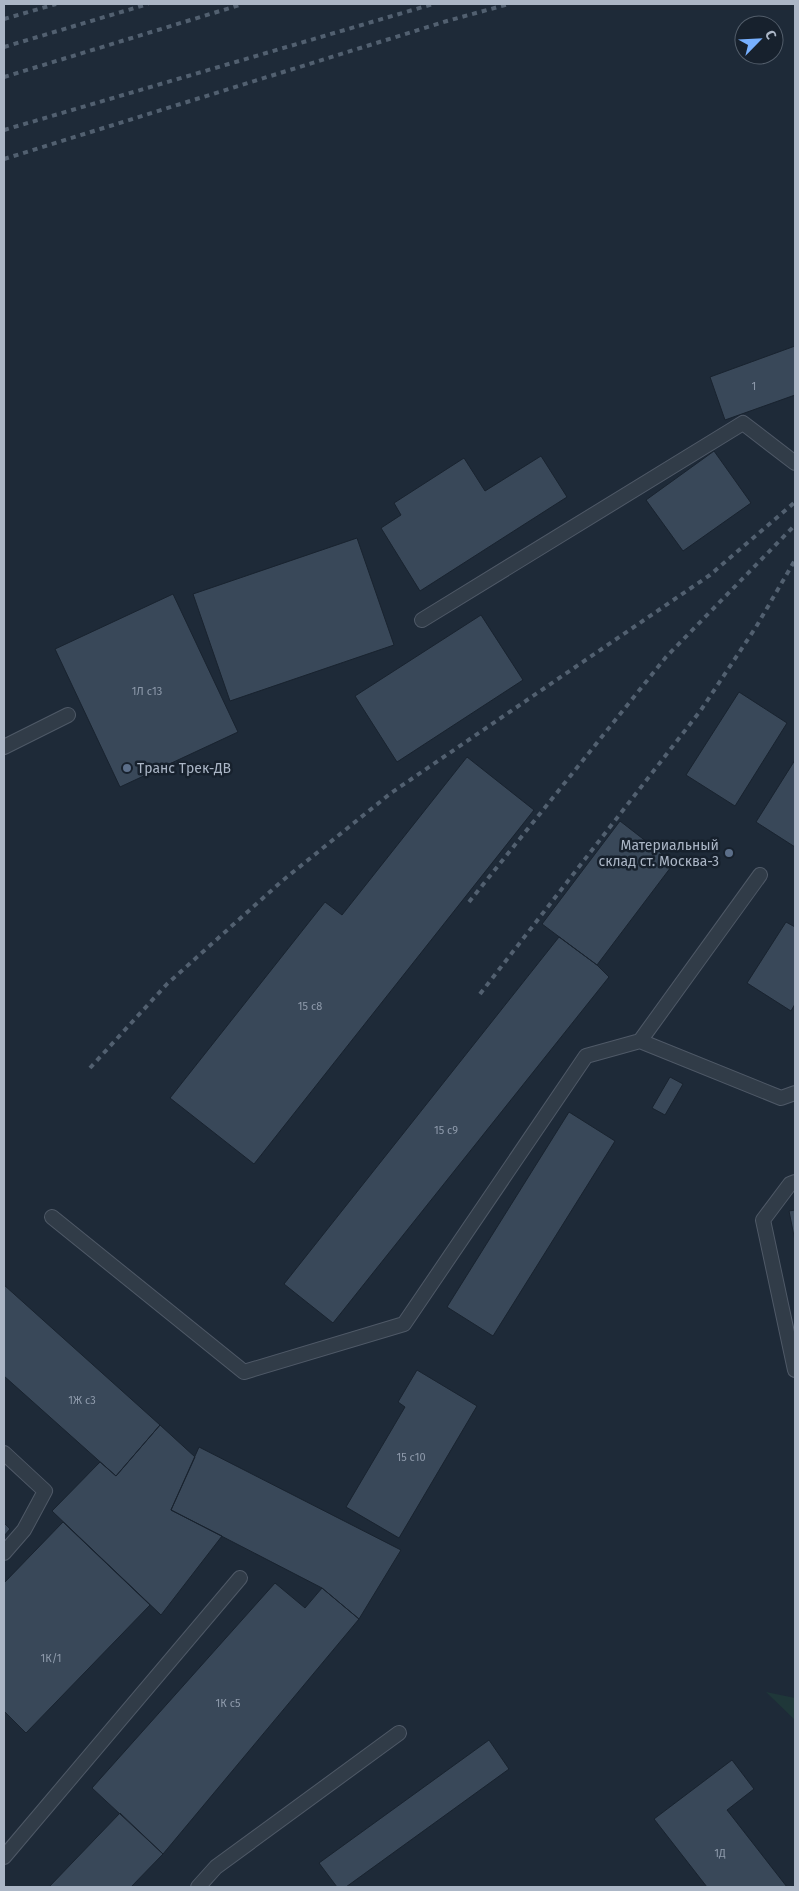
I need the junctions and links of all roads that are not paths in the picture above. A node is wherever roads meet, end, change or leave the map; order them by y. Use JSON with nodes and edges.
{"nodes":[{"id":1,"x":795,"y":463,"type":"edge"},
{"id":2,"x":422,"y":620,"type":"dead end"},
{"id":3,"x":68,"y":715,"type":"dead end"},
{"id":4,"x":4,"y":747,"type":"edge"},
{"id":5,"x":760,"y":875,"type":"dead end"},
{"id":6,"x":640,"y":1041,"type":"junction"},
{"id":7,"x":795,"y":1093,"type":"edge"},
{"id":8,"x":795,"y":1182,"type":"edge"},
{"id":9,"x":52,"y":1217,"type":"dead end"},
{"id":10,"x":795,"y":1370,"type":"edge"},
{"id":11,"x":4,"y":1453,"type":"edge"},
{"id":12,"x":4,"y":1553,"type":"edge"},
{"id":13,"x":240,"y":1578,"type":"dead end"},
{"id":14,"x":399,"y":1733,"type":"dead end"},
{"id":15,"x":4,"y":1857,"type":"edge"},
{"id":16,"x":198,"y":1887,"type":"edge"}],
"edges":[{"from":1,"to":2,"type":"lane"},
{"from":3,"to":4,"type":"lane"},
{"from":5,"to":6,"type":"lane"},
{"from":6,"to":7,"type":"lane"},
{"from":6,"to":9,"type":"lane"},
{"from":8,"to":10,"type":"lane"},
{"from":11,"to":12,"type":"lane"},
{"from":13,"to":15,"type":"lane"},
{"from":14,"to":16,"type":"lane"}]}
